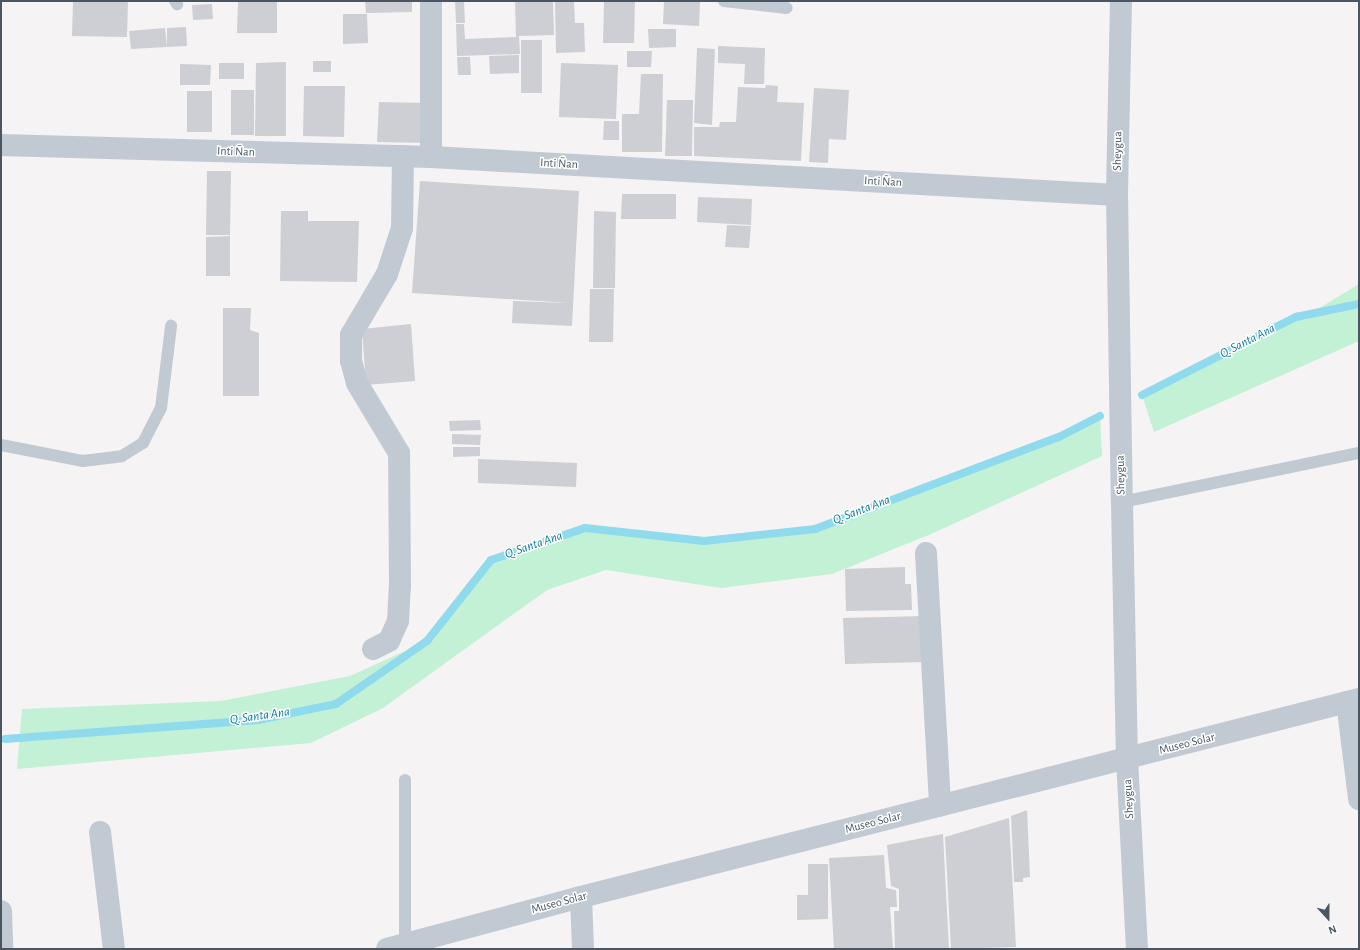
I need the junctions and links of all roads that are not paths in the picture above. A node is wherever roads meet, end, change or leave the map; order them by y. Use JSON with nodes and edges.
{"nodes":[{"id":1,"x":431,"y":1,"type":"edge"},
{"id":2,"x":724,"y":1,"type":"edge"},
{"id":3,"x":1121,"y":1,"type":"edge"},
{"id":4,"x":787,"y":8,"type":"dead end"},
{"id":5,"x":1,"y":145,"type":"edge"},
{"id":6,"x":403,"y":156,"type":"junction"},
{"id":7,"x":431,"y":157,"type":"junction"},
{"id":8,"x":1118,"y":195,"type":"junction"},
{"id":9,"x":171,"y":326,"type":"dead end"},
{"id":10,"x":1,"y":444,"type":"edge"},
{"id":11,"x":1359,"y":453,"type":"edge"},
{"id":12,"x":1122,"y":502,"type":"junction"},
{"id":13,"x":926,"y":553,"type":"dead end"},
{"id":14,"x":373,"y":649,"type":"dead end"},
{"id":15,"x":1353,"y":701,"type":"edge"},
{"id":16,"x":1127,"y":759,"type":"junction"},
{"id":17,"x":405,"y":780,"type":"dead end"},
{"id":18,"x":1359,"y":799,"type":"edge"},
{"id":19,"x":940,"y":806,"type":"junction"},
{"id":20,"x":100,"y":832,"type":"dead end"},
{"id":21,"x":581,"y":897,"type":"junction"},
{"id":22,"x":1,"y":911,"type":"edge"},
{"id":23,"x":396,"y":947,"type":"edge"},
{"id":24,"x":2,"y":949,"type":"edge"},
{"id":25,"x":114,"y":949,"type":"edge"},
{"id":26,"x":583,"y":949,"type":"edge"},
{"id":27,"x":1137,"y":949,"type":"edge"}],
"edges":[{"from":1,"to":7,"type":"street"},
{"from":2,"to":4,"type":"lane"},
{"from":3,"to":8,"type":"street","name":"Sheygua"},
{"from":5,"to":6,"type":"street","name":"Inti Ñan"},
{"from":6,"to":7,"type":"street","name":"Inti Ñan"},
{"from":6,"to":14,"type":"street"},
{"from":7,"to":8,"type":"street","name":"Inti Ñan"},
{"from":8,"to":12,"type":"street","name":"Sheygua"},
{"from":9,"to":10,"type":"lane"},
{"from":11,"to":12,"type":"lane"},
{"from":12,"to":16,"type":"street","name":"Sheygua"},
{"from":13,"to":19,"type":"street"},
{"from":15,"to":16,"type":"street","name":"Museo Solar"},
{"from":15,"to":18,"type":"street"},
{"from":16,"to":19,"type":"street","name":"Museo Solar"},
{"from":16,"to":27,"type":"street","name":"Sheygua"},
{"from":17,"to":23,"type":"lane"},
{"from":19,"to":21,"type":"street","name":"Museo Solar"},
{"from":20,"to":25,"type":"street"},
{"from":21,"to":23,"type":"street","name":"Museo Solar"},
{"from":21,"to":26,"type":"street"},
{"from":22,"to":24,"type":"street"}]}
